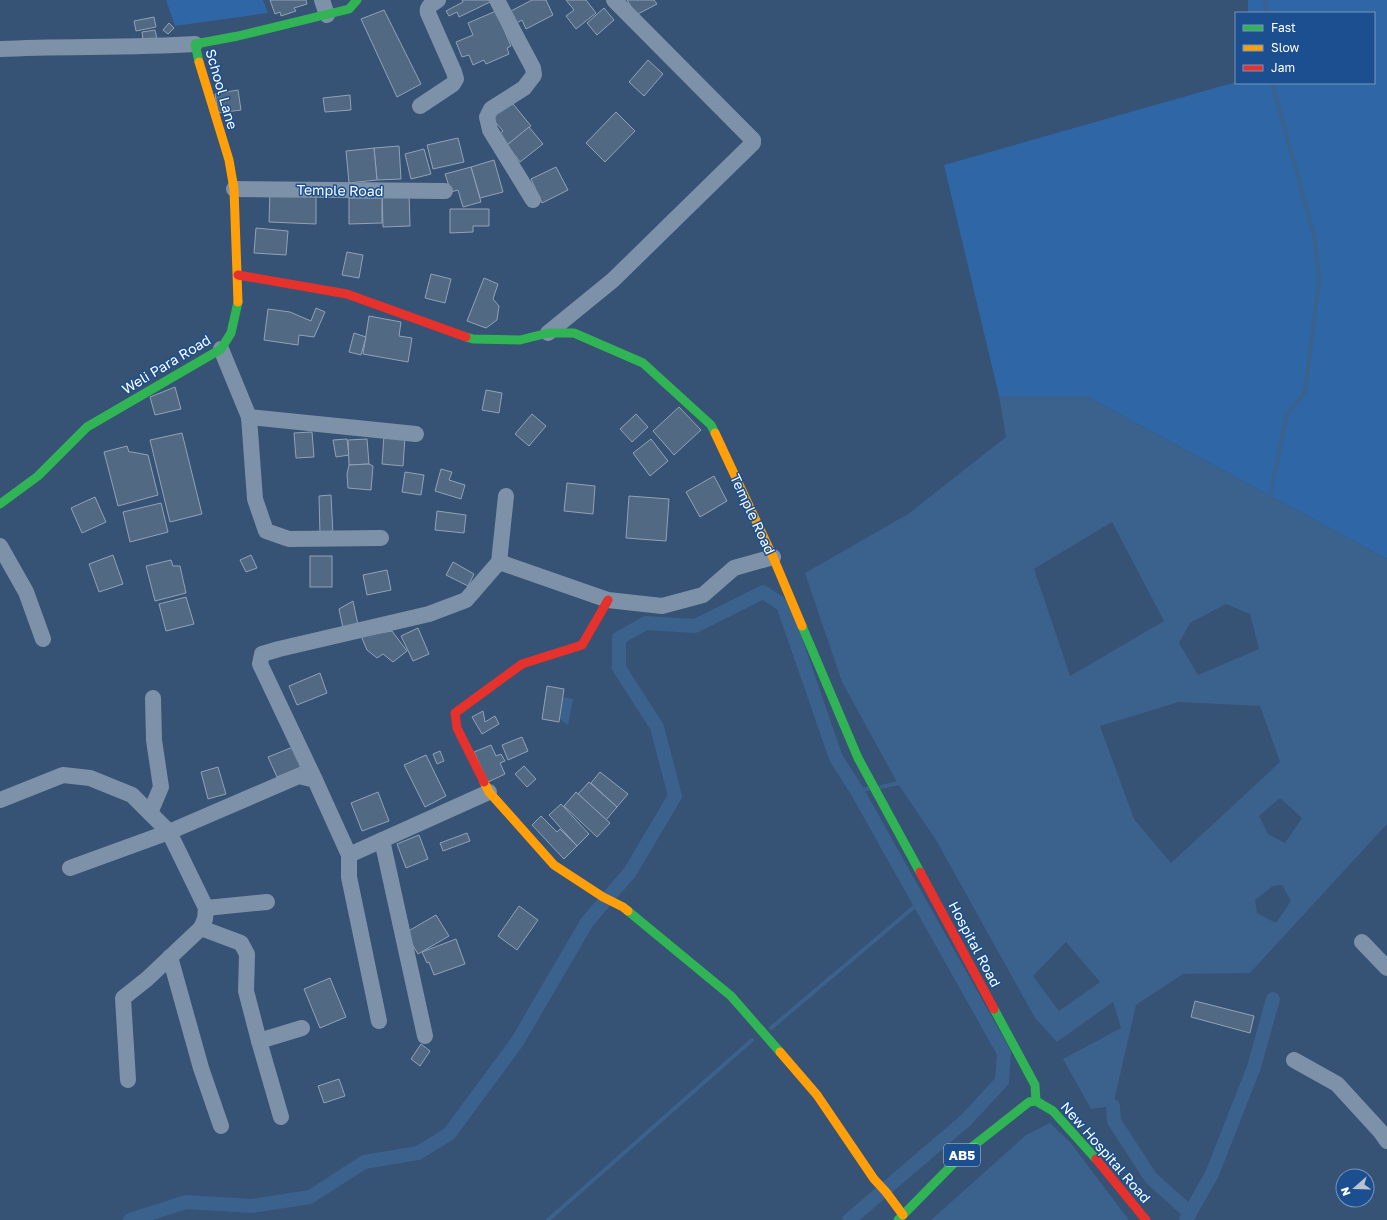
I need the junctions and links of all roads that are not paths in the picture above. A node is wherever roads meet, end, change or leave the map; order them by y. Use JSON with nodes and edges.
{"nodes":[{"id":1,"x":358,"y":0,"type":"edge"},
{"id":2,"x":438,"y":0,"type":"edge"},
{"id":3,"x":497,"y":0,"type":"edge"},
{"id":4,"x":614,"y":0,"type":"edge"},
{"id":5,"x":325,"y":7,"type":"edge"},
{"id":6,"x":195,"y":44,"type":"junction"},
{"id":7,"x":0,"y":49,"type":"edge"},
{"id":8,"x":420,"y":106,"type":"dead end"},
{"id":9,"x":234,"y":189,"type":"junction"},
{"id":10,"x":445,"y":192,"type":"dead end"},
{"id":11,"x":534,"y":200,"type":"dead end"},
{"id":12,"x":238,"y":275,"type":"junction"},
{"id":13,"x":548,"y":333,"type":"junction"},
{"id":14,"x":221,"y":349,"type":"junction"},
{"id":15,"x":248,"y":417,"type":"junction"},
{"id":16,"x":416,"y":434,"type":"dead end"},
{"id":17,"x":506,"y":496,"type":"dead end"},
{"id":18,"x":0,"y":504,"type":"edge"},
{"id":19,"x":381,"y":538,"type":"dead end"},
{"id":20,"x":0,"y":546,"type":"edge"},
{"id":21,"x":773,"y":556,"type":"junction"},
{"id":22,"x":499,"y":562,"type":"junction"},
{"id":23,"x":608,"y":600,"type":"junction"},
{"id":24,"x":44,"y":639,"type":"dead end"},
{"id":25,"x":153,"y":698,"type":"dead end"},
{"id":26,"x":315,"y":780,"type":"junction"},
{"id":27,"x":489,"y":792,"type":"junction"},
{"id":28,"x":0,"y":800,"type":"edge"},
{"id":29,"x":882,"y":803,"type":"joint"},
{"id":30,"x":150,"y":813,"type":"junction"},
{"id":31,"x":169,"y":832,"type":"junction"},
{"id":32,"x":382,"y":840,"type":"junction"},
{"id":33,"x":349,"y":855,"type":"junction"},
{"id":34,"x":70,"y":868,"type":"dead end"},
{"id":35,"x":267,"y":902,"type":"dead end"},
{"id":36,"x":206,"y":908,"type":"junction"},
{"id":37,"x":201,"y":928,"type":"junction"},
{"id":38,"x":1362,"y":942,"type":"dead end"},
{"id":39,"x":170,"y":957,"type":"junction"},
{"id":40,"x":1387,"y":968,"type":"edge"},
{"id":41,"x":379,"y":1021,"type":"dead end"},
{"id":42,"x":302,"y":1028,"type":"dead end"},
{"id":43,"x":425,"y":1036,"type":"dead end"},
{"id":44,"x":259,"y":1041,"type":"junction"},
{"id":45,"x":1294,"y":1060,"type":"dead end"},
{"id":46,"x":128,"y":1080,"type":"dead end"},
{"id":47,"x":1036,"y":1101,"type":"junction"},
{"id":48,"x":281,"y":1117,"type":"dead end"},
{"id":49,"x":221,"y":1126,"type":"dead end"},
{"id":50,"x":1387,"y":1141,"type":"edge"},
{"id":51,"x":900,"y":1218,"type":"edge"},
{"id":52,"x":1146,"y":1220,"type":"edge"}],
"edges":[{"from":1,"to":5,"type":"street","name":"School Lane"},
{"from":2,"to":8,"type":"street"},
{"from":3,"to":11,"type":"street"},
{"from":4,"to":13,"type":"street"},
{"from":5,"to":6,"type":"street","name":"School Lane"},
{"from":6,"to":7,"type":"street"},
{"from":6,"to":9,"type":"street","name":"School Lane"},
{"from":9,"to":10,"type":"street","name":"Temple Road"},
{"from":9,"to":12,"type":"street","name":"Weli Para Road"},
{"from":12,"to":13,"type":"street"},
{"from":12,"to":14,"type":"street","name":"Weli Para Road"},
{"from":13,"to":21,"type":"street","name":"Temple Road"},
{"from":14,"to":15,"type":"street"},
{"from":14,"to":18,"type":"street","name":"Weli Para Road"},
{"from":15,"to":16,"type":"street"},
{"from":15,"to":19,"type":"street"},
{"from":17,"to":22,"type":"street"},
{"from":20,"to":24,"type":"street"},
{"from":21,"to":23,"type":"street"},
{"from":21,"to":29,"type":"street","name":"Temple Road"},
{"from":22,"to":23,"type":"street"},
{"from":22,"to":26,"type":"street"},
{"from":23,"to":27,"type":"street"},
{"from":25,"to":30,"type":"street"},
{"from":26,"to":31,"type":"street"},
{"from":26,"to":33,"type":"street"},
{"from":27,"to":32,"type":"street"},
{"from":27,"to":51,"type":"street"},
{"from":28,"to":30,"type":"street"},
{"from":29,"to":47,"type":"street","name":"Hospital Road"},
{"from":30,"to":31,"type":"street"},
{"from":31,"to":34,"type":"street"},
{"from":31,"to":36,"type":"street"},
{"from":32,"to":33,"type":"street"},
{"from":32,"to":43,"type":"street"},
{"from":33,"to":41,"type":"street"},
{"from":35,"to":36,"type":"street"},
{"from":36,"to":37,"type":"street"},
{"from":37,"to":39,"type":"street"},
{"from":37,"to":44,"type":"street"},
{"from":38,"to":40,"type":"street"},
{"from":39,"to":46,"type":"street"},
{"from":39,"to":49,"type":"street"},
{"from":42,"to":44,"type":"street"},
{"from":44,"to":48,"type":"street"},
{"from":45,"to":50,"type":"street"},
{"from":47,"to":51,"type":"street","number":"AB5"},
{"from":47,"to":52,"type":"street","name":"New Hospital Road"}]}
